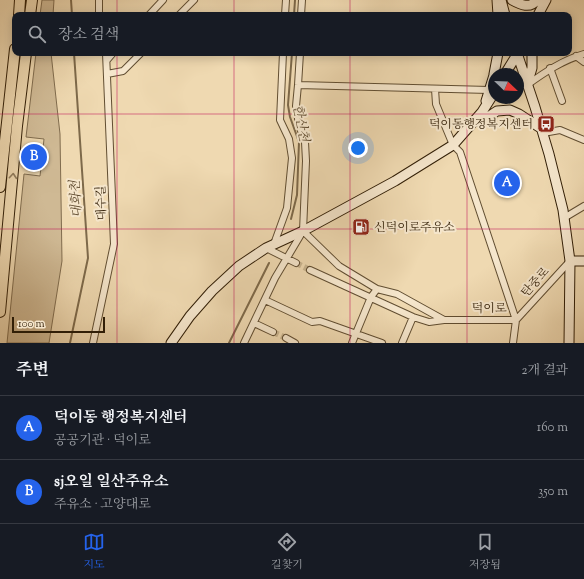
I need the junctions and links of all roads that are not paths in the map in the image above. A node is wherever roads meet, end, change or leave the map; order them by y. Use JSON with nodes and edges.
{"nodes":[{"id":1,"x":20,"y":0,"type":"edge"},
{"id":2,"x":32,"y":0,"type":"edge"},
{"id":3,"x":98,"y":0,"type":"edge"},
{"id":4,"x":163,"y":0,"type":"edge"},
{"id":5,"x":194,"y":0,"type":"edge"},
{"id":6,"x":286,"y":0,"type":"edge"},
{"id":7,"x":302,"y":0,"type":"edge"},
{"id":8,"x":497,"y":0,"type":"edge"},
{"id":9,"x":501,"y":0,"type":"edge"},
{"id":10,"x":512,"y":0,"type":"edge"},
{"id":11,"x":541,"y":7,"type":"edge"},
{"id":12,"x":19,"y":12,"type":"edge"},
{"id":13,"x":30,"y":12,"type":"edge"},
{"id":14,"x":99,"y":12,"type":"edge"},
{"id":15,"x":152,"y":12,"type":"edge"},
{"id":16,"x":182,"y":12,"type":"edge"},
{"id":17,"x":285,"y":12,"type":"edge"},
{"id":18,"x":301,"y":12,"type":"edge"},
{"id":19,"x":498,"y":12,"type":"edge"},
{"id":20,"x":504,"y":12,"type":"edge"},
{"id":21,"x":584,"y":54,"type":"edge"},
{"id":22,"x":14,"y":56,"type":"edge"},
{"id":23,"x":26,"y":56,"type":"edge"},
{"id":24,"x":106,"y":56,"type":"edge"},
{"id":25,"x":138,"y":56,"type":"edge"},
{"id":26,"x":283,"y":56,"type":"edge"},
{"id":27,"x":300,"y":56,"type":"edge"},
{"id":28,"x":497,"y":56,"type":"edge"},
{"id":29,"x":515,"y":56,"type":"edge"},
{"id":30,"x":518,"y":56,"type":"edge"},
{"id":31,"x":532,"y":56,"type":"edge"},
{"id":32,"x":576,"y":56,"type":"junction"},
{"id":33,"x":584,"y":62,"type":"edge"},
{"id":34,"x":495,"y":68,"type":"edge"},
{"id":35,"x":508,"y":68,"type":"edge"},
{"id":36,"x":550,"y":68,"type":"junction"},
{"id":37,"x":107,"y":74,"type":"junction"},
{"id":38,"x":298,"y":85,"type":"junction"},
{"id":39,"x":527,"y":85,"type":"junction"},
{"id":40,"x":435,"y":89,"type":"junction"},
{"id":41,"x":488,"y":92,"type":"edge"},
{"id":42,"x":488,"y":100,"type":"edge"},
{"id":43,"x":562,"y":101,"type":"dead end"},
{"id":44,"x":3,"y":123,"type":"edge"},
{"id":45,"x":473,"y":123,"type":"junction"},
{"id":46,"x":543,"y":131,"type":"junction"},
{"id":47,"x":584,"y":140,"type":"edge"},
{"id":48,"x":453,"y":145,"type":"junction"},
{"id":49,"x":0,"y":187,"type":"edge"},
{"id":50,"x":584,"y":206,"type":"edge"},
{"id":51,"x":564,"y":218,"type":"junction"},
{"id":52,"x":303,"y":231,"type":"junction"},
{"id":53,"x":270,"y":246,"type":"junction"},
{"id":54,"x":287,"y":258,"type":"junction"},
{"id":55,"x":570,"y":261,"type":"junction"},
{"id":56,"x":584,"y":261,"type":"edge"},
{"id":57,"x":296,"y":263,"type":"tunnel mouth"},
{"id":58,"x":310,"y":270,"type":"tunnel mouth"},
{"id":59,"x":377,"y":288,"type":"junction"},
{"id":60,"x":371,"y":297,"type":"junction"},
{"id":61,"x":265,"y":300,"type":"junction"},
{"id":62,"x":0,"y":312,"type":"edge"},
{"id":63,"x":413,"y":317,"type":"junction"},
{"id":64,"x":444,"y":320,"type":"junction"},
{"id":65,"x":516,"y":320,"type":"junction"},
{"id":66,"x":254,"y":322,"type":"junction"},
{"id":67,"x":273,"y":332,"type":"tunnel mouth"},
{"id":68,"x":355,"y":332,"type":"junction"},
{"id":69,"x":286,"y":338,"type":"tunnel mouth"},
{"id":70,"x":93,"y":343,"type":"edge"},
{"id":71,"x":171,"y":343,"type":"edge"},
{"id":72,"x":246,"y":343,"type":"edge"},
{"id":73,"x":295,"y":343,"type":"edge"},
{"id":74,"x":352,"y":343,"type":"edge"},
{"id":75,"x":382,"y":343,"type":"edge"},
{"id":76,"x":402,"y":343,"type":"edge"},
{"id":77,"x":513,"y":343,"type":"edge"},
{"id":78,"x":569,"y":343,"type":"edge"}],
"edges":[{"from":1,"to":12,"type":"main road"},
{"from":2,"to":13,"type":"main road"},
{"from":3,"to":14,"type":"street"},
{"from":4,"to":15,"type":"street"},
{"from":5,"to":16,"type":"street"},
{"from":6,"to":17,"type":"street"},
{"from":7,"to":18,"type":"street"},
{"from":8,"to":19,"type":"main road"},
{"from":9,"to":20,"type":"main road"},
{"from":10,"to":11,"type":"main road"},
{"from":21,"to":32,"type":"street"},
{"from":22,"to":44,"type":"main road"},
{"from":62,"to":23,"type":"main road","one_way":true},
{"from":24,"to":37,"type":"street","name":"대수길"},
{"from":25,"to":37,"type":"street"},
{"from":26,"to":53,"type":"street"},
{"from":27,"to":38,"type":"street"},
{"from":28,"to":34,"type":"main road"},
{"from":29,"to":35,"type":"main road"},
{"from":30,"to":39,"type":"main road"},
{"from":31,"to":39,"type":"main road"},
{"from":32,"to":33,"type":"street"},
{"from":32,"to":36,"type":"street"},
{"from":36,"to":39,"type":"street"},
{"from":36,"to":43,"type":"street"},
{"from":37,"to":70,"type":"street","name":"대수길"},
{"from":38,"to":40,"type":"street"},
{"from":38,"to":52,"type":"street"},
{"from":39,"to":46,"type":"main road"},
{"from":40,"to":41,"type":"street"},
{"from":40,"to":48,"type":"street","name":"덕이로"},
{"from":42,"to":45,"type":"main road"},
{"from":44,"to":49,"type":"main road"},
{"from":45,"to":46,"type":"main road"},
{"from":45,"to":48,"type":"main road"},
{"from":46,"to":47,"type":"street"},
{"from":46,"to":51,"type":"main road"},
{"from":48,"to":52,"type":"main road"},
{"from":48,"to":65,"type":"street","name":"덕이로"},
{"from":50,"to":51,"type":"street"},
{"from":51,"to":55,"type":"main road"},
{"from":52,"to":53,"type":"main road"},
{"from":52,"to":54,"type":"street"},
{"from":52,"to":59,"type":"street","name":"덕이로"},
{"from":53,"to":54,"type":"street"},
{"from":53,"to":71,"type":"main road"},
{"from":54,"to":57,"type":"street"},
{"from":54,"to":61,"type":"street"},
{"from":55,"to":56,"type":"main road"},
{"from":55,"to":65,"type":"street","name":"탄중로"},
{"from":55,"to":78,"type":"main road"},
{"from":58,"to":60,"type":"street"},
{"from":59,"to":60,"type":"street"},
{"from":59,"to":64,"type":"street","name":"덕이로"},
{"from":60,"to":63,"type":"street"},
{"from":60,"to":68,"type":"street"},
{"from":61,"to":66,"type":"street"},
{"from":61,"to":68,"type":"street"},
{"from":63,"to":64,"type":"street"},
{"from":63,"to":76,"type":"street"},
{"from":64,"to":65,"type":"street","name":"덕이로"},
{"from":65,"to":77,"type":"street"},
{"from":66,"to":67,"type":"street"},
{"from":66,"to":72,"type":"street"},
{"from":68,"to":74,"type":"street"},
{"from":68,"to":75,"type":"street"},
{"from":69,"to":73,"type":"street"}]}
